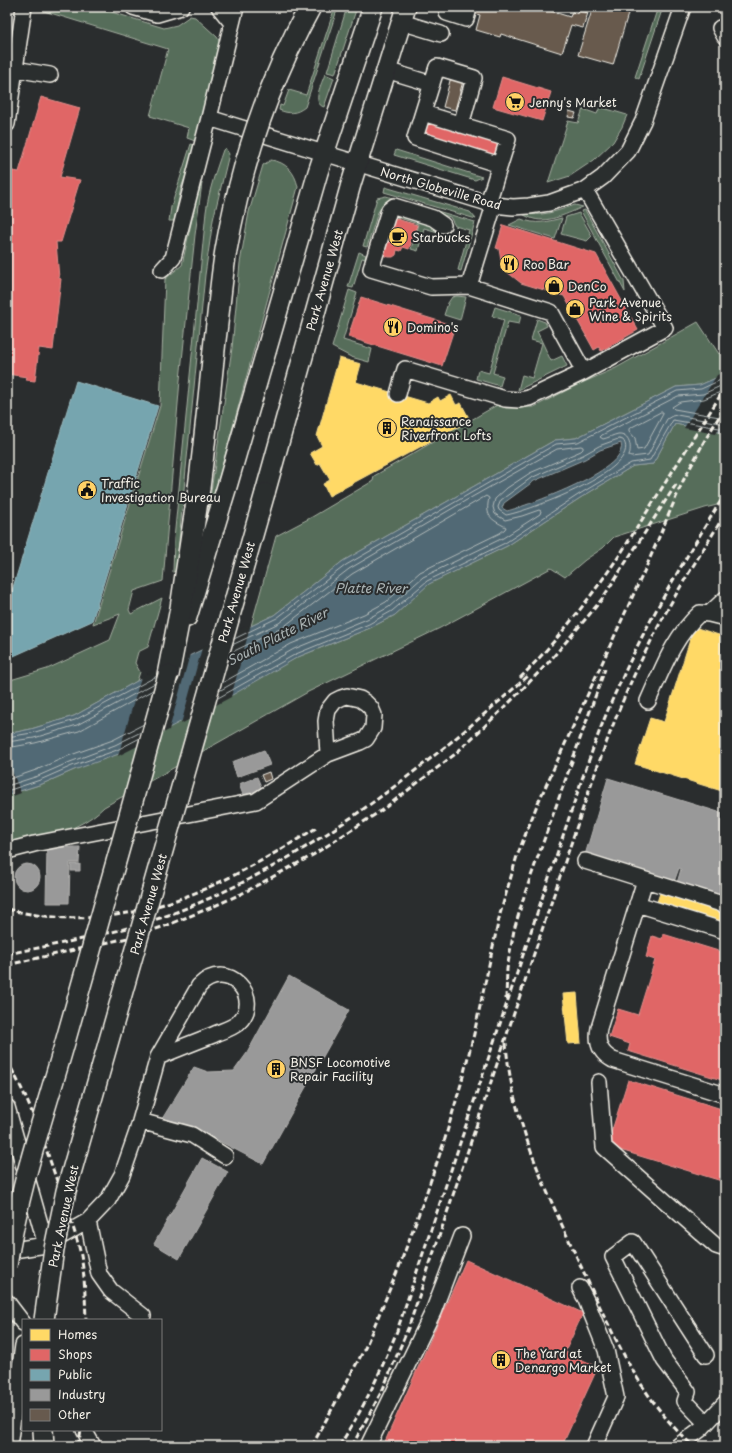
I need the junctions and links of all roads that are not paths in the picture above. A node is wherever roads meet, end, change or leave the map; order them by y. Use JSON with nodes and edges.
{"nodes":[{"id":1,"x":24,"y":7,"type":"edge"},
{"id":2,"x":132,"y":7,"type":"edge"},
{"id":3,"x":181,"y":7,"type":"edge"},
{"id":4,"x":219,"y":7,"type":"edge"},
{"id":5,"x":236,"y":7,"type":"edge"},
{"id":6,"x":310,"y":7,"type":"edge"},
{"id":7,"x":373,"y":7,"type":"edge"},
{"id":8,"x":683,"y":7,"type":"edge"},
{"id":9,"x":468,"y":12,"type":"dead end"},
{"id":10,"x":447,"y":13,"type":"dead end"},
{"id":11,"x":404,"y":15,"type":"edge"},
{"id":12,"x":232,"y":23,"type":"junction"},
{"id":13,"x":441,"y":34,"type":"dead end"},
{"id":14,"x":15,"y":69,"type":"junction"},
{"id":15,"x":386,"y":70,"type":"junction"},
{"id":16,"x":50,"y":75,"type":"dead end"},
{"id":17,"x":432,"y":84,"type":"junction"},
{"id":18,"x":423,"y":113,"type":"junction"},
{"id":19,"x":210,"y":118,"type":"junction"},
{"id":20,"x":7,"y":124,"type":"edge"},
{"id":21,"x":460,"y":125,"type":"junction"},
{"id":22,"x":324,"y":153,"type":"junction"},
{"id":23,"x":357,"y":163,"type":"junction"},
{"id":24,"x":500,"y":165,"type":"junction"},
{"id":25,"x":585,"y":190,"type":"junction"},
{"id":26,"x":491,"y":204,"type":"junction"},
{"id":27,"x":443,"y":225,"type":"dead end"},
{"id":28,"x":162,"y":270,"type":"dead end"},
{"id":29,"x":469,"y":286,"type":"junction"},
{"id":30,"x":584,"y":372,"type":"junction"},
{"id":31,"x":398,"y":394,"type":"dead end"},
{"id":32,"x":725,"y":599,"type":"edge"},
{"id":33,"x":709,"y":614,"type":"junction"},
{"id":34,"x":725,"y":618,"type":"edge"},
{"id":35,"x":168,"y":675,"type":"junction"},
{"id":36,"x":648,"y":701,"type":"dead end"},
{"id":37,"x":328,"y":754,"type":"dead end"},
{"id":38,"x":7,"y":851,"type":"edge"},
{"id":39,"x":585,"y":862,"type":"dead end"},
{"id":40,"x":645,"y":880,"type":"junction"},
{"id":41,"x":637,"y":904,"type":"junction"},
{"id":42,"x":725,"y":905,"type":"edge"},
{"id":43,"x":725,"y":932,"type":"edge"},
{"id":44,"x":158,"y":1057,"type":"junction"},
{"id":45,"x":599,"y":1082,"type":"dead end"},
{"id":46,"x":725,"y":1095,"type":"edge"},
{"id":47,"x":7,"y":1107,"type":"edge"},
{"id":48,"x":11,"y":1122,"type":"junction"},
{"id":49,"x":140,"y":1122,"type":"junction"},
{"id":50,"x":7,"y":1137,"type":"edge"},
{"id":51,"x":225,"y":1156,"type":"dead end"},
{"id":52,"x":88,"y":1221,"type":"junction"},
{"id":53,"x":462,"y":1236,"type":"dead end"},
{"id":54,"x":46,"y":1245,"type":"junction"},
{"id":55,"x":725,"y":1249,"type":"edge"},
{"id":56,"x":7,"y":1251,"type":"edge"},
{"id":57,"x":7,"y":1266,"type":"edge"},
{"id":58,"x":580,"y":1288,"type":"dead end"},
{"id":59,"x":7,"y":1302,"type":"edge"},
{"id":60,"x":143,"y":1316,"type":"dead end"},
{"id":61,"x":44,"y":1319,"type":"edge"},
{"id":62,"x":22,"y":1322,"type":"edge"},
{"id":63,"x":22,"y":1353,"type":"edge"},
{"id":64,"x":706,"y":1355,"type":"dead end"},
{"id":65,"x":725,"y":1404,"type":"edge"},
{"id":66,"x":706,"y":1423,"type":"junction"},
{"id":67,"x":43,"y":1431,"type":"edge"},
{"id":68,"x":53,"y":1431,"type":"edge"},
{"id":69,"x":85,"y":1431,"type":"edge"},
{"id":70,"x":9,"y":1446,"type":"edge"},
{"id":71,"x":40,"y":1446,"type":"edge"},
{"id":72,"x":44,"y":1446,"type":"edge"},
{"id":73,"x":93,"y":1446,"type":"edge"},
{"id":74,"x":368,"y":1446,"type":"edge"},
{"id":75,"x":594,"y":1446,"type":"edge"},
{"id":76,"x":678,"y":1446,"type":"edge"}],
"edges":[{"from":1,"to":14,"type":"street"},
{"from":2,"to":3,"type":"street"},
{"from":4,"to":12,"type":"street"},
{"from":5,"to":12,"type":"street"},
{"from":6,"to":35,"type":"highway","bridge":true},
{"from":7,"to":22,"type":"main road"},
{"from":8,"to":25,"type":"street","name":"North Globeville Road"},
{"from":9,"to":10,"type":"street"},
{"from":11,"to":13,"type":"street"},
{"from":11,"to":15,"type":"main road","name":"Park Avenue West"},
{"from":12,"to":19,"type":"street"},
{"from":14,"to":16,"type":"street"},
{"from":14,"to":20,"type":"street"},
{"from":15,"to":17,"type":"street"},
{"from":15,"to":23,"type":"main road","name":"Park Avenue West"},
{"from":17,"to":18,"type":"street"},
{"from":17,"to":21,"type":"street"},
{"from":18,"to":21,"type":"street"},
{"from":18,"to":24,"type":"street"},
{"from":19,"to":22,"type":"street","name":"North Globeville Road"},
{"from":19,"to":28,"type":"street"},
{"from":21,"to":24,"type":"street"},
{"from":22,"to":23,"type":"street","name":"North Globeville Road"},
{"from":22,"to":35,"type":"main road"},
{"from":23,"to":26,"type":"street","name":"North Globeville Road"},
{"from":23,"to":61,"type":"main road","name":"Park Avenue West","bridge":true},
{"from":24,"to":26,"type":"street"},
{"from":25,"to":26,"type":"street","name":"North Globeville Road"},
{"from":25,"to":30,"type":"street"},
{"from":26,"to":29,"type":"street"},
{"from":27,"to":29,"type":"street"},
{"from":29,"to":30,"type":"street"},
{"from":30,"to":31,"type":"street"},
{"from":32,"to":33,"type":"street"},
{"from":33,"to":34,"type":"street"},
{"from":33,"to":36,"type":"street"},
{"from":35,"to":57,"type":"main road","bridge":true},
{"from":37,"to":38,"type":"street"},
{"from":39,"to":40,"type":"street"},
{"from":40,"to":41,"type":"street"},
{"from":40,"to":42,"type":"street"},
{"from":41,"to":43,"type":"street"},
{"from":41,"to":46,"type":"street"},
{"from":44,"to":44,"type":"street"},
{"from":44,"to":49,"type":"street"},
{"from":45,"to":55,"type":"street"},
{"from":47,"to":48,"type":"street"},
{"from":48,"to":50,"type":"street"},
{"from":48,"to":54,"type":"street"},
{"from":49,"to":51,"type":"street"},
{"from":49,"to":52,"type":"street"},
{"from":52,"to":54,"type":"street"},
{"from":52,"to":60,"type":"street"},
{"from":53,"to":74,"type":"street"},
{"from":54,"to":56,"type":"street"},
{"from":58,"to":75,"type":"street"},
{"from":59,"to":62,"type":"street"},
{"from":63,"to":70,"type":"street"},
{"from":64,"to":66,"type":"street"},
{"from":65,"to":66,"type":"street"},
{"from":66,"to":76,"type":"street"},
{"from":67,"to":72,"type":"main road","bridge":true},
{"from":68,"to":71,"type":"street"},
{"from":69,"to":73,"type":"street"}]}
